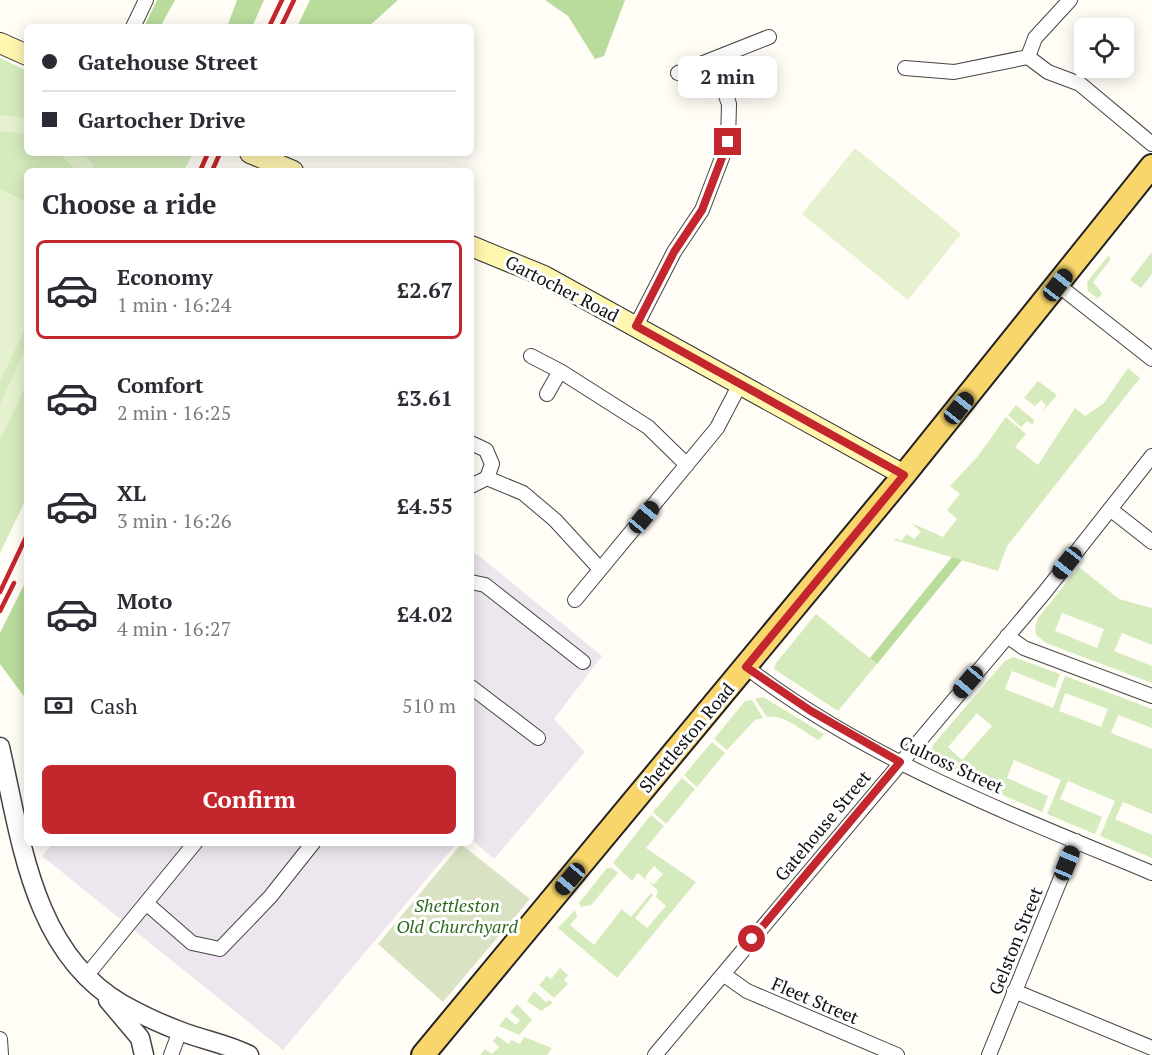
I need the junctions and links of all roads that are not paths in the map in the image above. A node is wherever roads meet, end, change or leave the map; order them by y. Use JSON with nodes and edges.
{"nodes":[{"id":1,"x":146,"y":0,"type":"edge"},
{"id":2,"x":1070,"y":0,"type":"edge"},
{"id":3,"x":134,"y":24,"type":"edge"},
{"id":4,"x":769,"y":37,"type":"dead end"},
{"id":5,"x":0,"y":43,"type":"edge"},
{"id":6,"x":24,"y":54,"type":"edge"},
{"id":7,"x":1028,"y":57,"type":"junction"},
{"id":8,"x":713,"y":60,"type":"junction"},
{"id":9,"x":905,"y":68,"type":"dead end"},
{"id":10,"x":678,"y":73,"type":"dead end"},
{"id":11,"x":1152,"y":144,"type":"edge"},
{"id":12,"x":257,"y":156,"type":"edge"},
{"id":13,"x":1152,"y":166,"type":"edge"},
{"id":14,"x":286,"y":168,"type":"edge"},
{"id":15,"x":474,"y":247,"type":"edge"},
{"id":16,"x":1058,"y":285,"type":"junction"},
{"id":17,"x":636,"y":326,"type":"junction"},
{"id":18,"x":531,"y":356,"type":"dead end"},
{"id":19,"x":1152,"y":359,"type":"edge"},
{"id":20,"x":560,"y":371,"type":"junction"},
{"id":21,"x":740,"y":384,"type":"junction"},
{"id":22,"x":547,"y":394,"type":"dead end"},
{"id":23,"x":474,"y":444,"type":"edge"},
{"id":24,"x":1152,"y":456,"type":"edge"},
{"id":25,"x":687,"y":465,"type":"junction"},
{"id":26,"x":904,"y":475,"type":"junction"},
{"id":27,"x":487,"y":478,"type":"junction"},
{"id":28,"x":474,"y":484,"type":"edge"},
{"id":29,"x":1110,"y":509,"type":"junction"},
{"id":30,"x":1152,"y":542,"type":"edge"},
{"id":31,"x":600,"y":568,"type":"junction"},
{"id":32,"x":474,"y":583,"type":"edge"},
{"id":33,"x":575,"y":600,"type":"dead end"},
{"id":34,"x":1007,"y":636,"type":"junction"},
{"id":35,"x":583,"y":662,"type":"dead end"},
{"id":36,"x":746,"y":667,"type":"junction"},
{"id":37,"x":474,"y":689,"type":"edge"},
{"id":38,"x":1152,"y":696,"type":"edge"},
{"id":39,"x":538,"y":738,"type":"dead end"},
{"id":40,"x":0,"y":747,"type":"edge"},
{"id":41,"x":900,"y":762,"type":"junction"},
{"id":42,"x":1076,"y":841,"type":"junction"},
{"id":43,"x":193,"y":846,"type":"edge"},
{"id":44,"x":311,"y":846,"type":"edge"},
{"id":45,"x":1152,"y":873,"type":"edge"},
{"id":46,"x":146,"y":903,"type":"junction"},
{"id":47,"x":723,"y":974,"type":"junction"},
{"id":48,"x":87,"y":975,"type":"junction"},
{"id":49,"x":1014,"y":992,"type":"junction"},
{"id":50,"x":180,"y":1031,"type":"junction"},
{"id":51,"x":0,"y":1039,"type":"edge"},
{"id":52,"x":1152,"y":1048,"type":"edge"},
{"id":53,"x":1,"y":1055,"type":"edge"},
{"id":54,"x":144,"y":1055,"type":"edge"},
{"id":55,"x":171,"y":1055,"type":"edge"},
{"id":56,"x":249,"y":1055,"type":"edge"},
{"id":57,"x":423,"y":1055,"type":"edge"},
{"id":58,"x":655,"y":1055,"type":"edge"},
{"id":59,"x":897,"y":1055,"type":"edge"},
{"id":60,"x":989,"y":1055,"type":"edge"}],
"edges":[{"from":1,"to":3,"type":"street"},
{"from":2,"to":7,"type":"street"},
{"from":4,"to":8,"type":"street"},
{"from":5,"to":6,"type":"main road"},
{"from":7,"to":9,"type":"street"},
{"from":7,"to":11,"type":"street"},
{"from":8,"to":10,"type":"street"},
{"from":8,"to":17,"type":"street"},
{"from":12,"to":14,"type":"main road"},
{"from":13,"to":16,"type":"main road","name":"Shettleston Road"},
{"from":15,"to":17,"type":"main road","name":"Gartocher Road"},
{"from":16,"to":19,"type":"street"},
{"from":16,"to":26,"type":"main road","name":"Shettleston Road"},
{"from":17,"to":21,"type":"main road","name":"Gartocher Road"},
{"from":18,"to":20,"type":"street"},
{"from":20,"to":22,"type":"street"},
{"from":20,"to":25,"type":"street"},
{"from":21,"to":25,"type":"street"},
{"from":21,"to":26,"type":"main road","name":"Gartocher Road"},
{"from":23,"to":27,"type":"street"},
{"from":24,"to":29,"type":"street","name":"Gatehouse Street"},
{"from":25,"to":31,"type":"street"},
{"from":26,"to":36,"type":"main road","name":"Shettleston Road"},
{"from":27,"to":28,"type":"street"},
{"from":27,"to":31,"type":"street"},
{"from":29,"to":30,"type":"street"},
{"from":29,"to":34,"type":"street","name":"Gatehouse Street"},
{"from":31,"to":33,"type":"street"},
{"from":32,"to":35,"type":"street"},
{"from":34,"to":38,"type":"street"},
{"from":34,"to":41,"type":"street","name":"Gatehouse Street"},
{"from":36,"to":41,"type":"street","name":"Culross Street"},
{"from":36,"to":57,"type":"main road","name":"Shettleston Road"},
{"from":37,"to":39,"type":"street"},
{"from":40,"to":48,"type":"street"},
{"from":41,"to":42,"type":"street","name":"Culross Street"},
{"from":41,"to":47,"type":"street","name":"Gatehouse Street"},
{"from":42,"to":45,"type":"street","name":"Culross Street"},
{"from":42,"to":49,"type":"street","name":"Gelston Street"},
{"from":43,"to":46,"type":"street"},
{"from":44,"to":46,"type":"street"},
{"from":46,"to":48,"type":"street"},
{"from":47,"to":58,"type":"street","name":"Gatehouse Street"},
{"from":47,"to":59,"type":"street","name":"Fleet Street"},
{"from":48,"to":50,"type":"street"},
{"from":48,"to":54,"type":"street"},
{"from":49,"to":52,"type":"street"},
{"from":49,"to":60,"type":"street","name":"Gelston Street"},
{"from":50,"to":55,"type":"street"},
{"from":50,"to":56,"type":"street"},
{"from":51,"to":53,"type":"street"}]}
